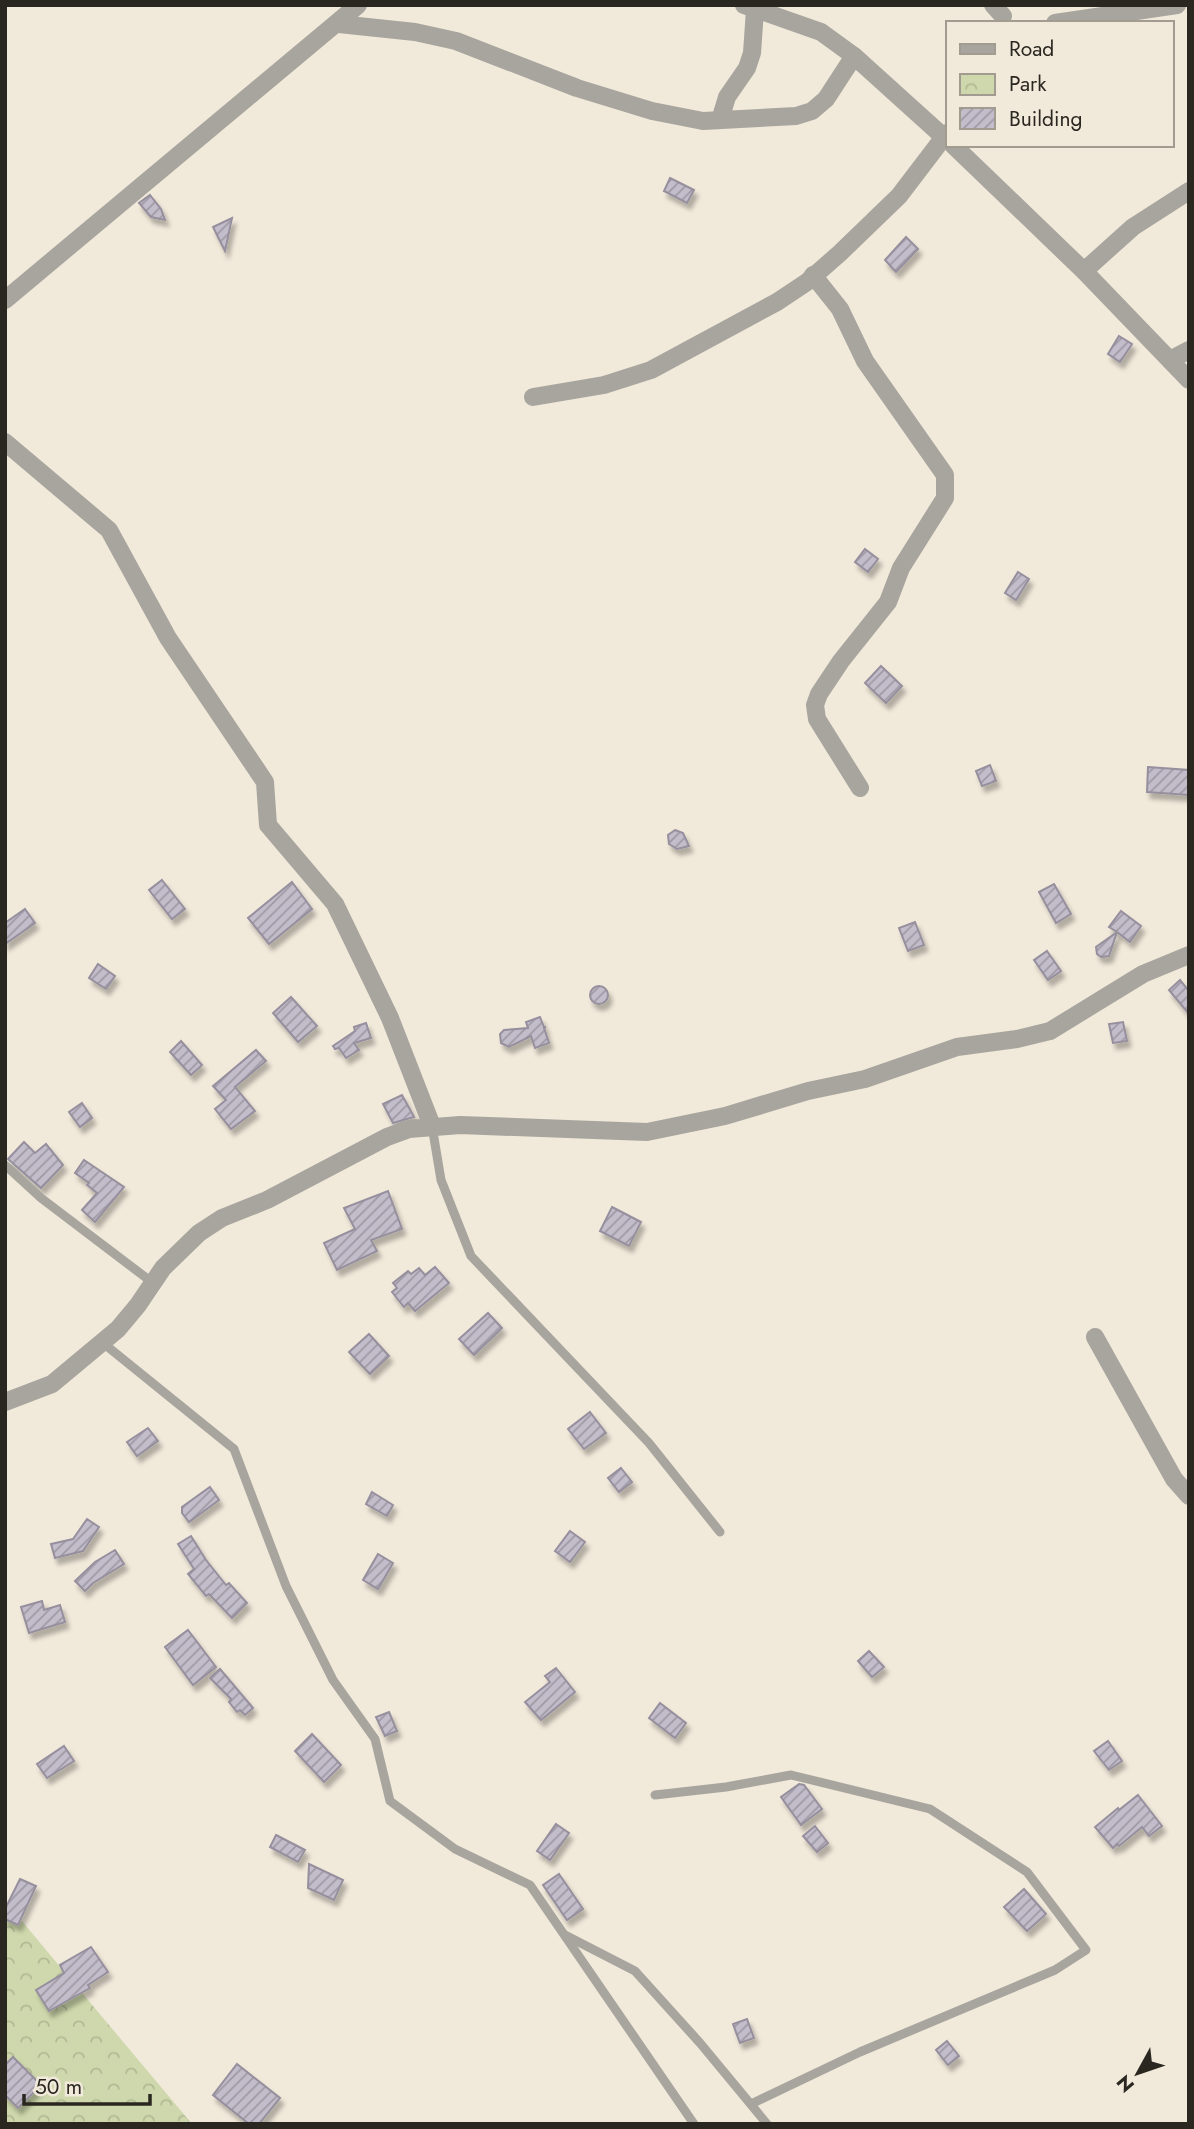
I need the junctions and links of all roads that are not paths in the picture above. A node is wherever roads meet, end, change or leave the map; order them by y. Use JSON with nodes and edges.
{"nodes":[{"id":1,"x":358,"y":5,"type":"edge"},
{"id":2,"x":1060,"y":5,"type":"edge"},
{"id":3,"x":1177,"y":5,"type":"edge"},
{"id":4,"x":750,"y":8,"type":"edge"},
{"id":5,"x":1046,"y":21,"type":"edge"},
{"id":6,"x":1069,"y":21,"type":"edge"},
{"id":7,"x":339,"y":24,"type":"junction"},
{"id":8,"x":854,"y":56,"type":"junction"},
{"id":9,"x":720,"y":120,"type":"junction"},
{"id":10,"x":946,"y":137,"type":"edge"},
{"id":11,"x":946,"y":141,"type":"edge"},
{"id":12,"x":956,"y":147,"type":"edge"},
{"id":13,"x":1189,"y":191,"type":"edge"},
{"id":14,"x":1083,"y":271,"type":"junction"},
{"id":15,"x":813,"y":275,"type":"junction"},
{"id":16,"x":5,"y":300,"type":"edge"},
{"id":17,"x":1189,"y":350,"type":"edge"},
{"id":18,"x":1170,"y":360,"type":"junction"},
{"id":19,"x":1189,"y":380,"type":"edge"},
{"id":20,"x":534,"y":397,"type":"dead end"},
{"id":21,"x":5,"y":442,"type":"edge"},
{"id":22,"x":860,"y":788,"type":"dead end"},
{"id":23,"x":1189,"y":955,"type":"edge"},
{"id":24,"x":432,"y":1126,"type":"junction"},
{"id":25,"x":5,"y":1165,"type":"edge"},
{"id":26,"x":153,"y":1283,"type":"junction"},
{"id":27,"x":1095,"y":1337,"type":"dead end"},
{"id":28,"x":103,"y":1343,"type":"junction"},
{"id":29,"x":5,"y":1402,"type":"edge"},
{"id":30,"x":1189,"y":1496,"type":"edge"},
{"id":31,"x":720,"y":1532,"type":"dead end"},
{"id":32,"x":655,"y":1795,"type":"dead end"},
{"id":33,"x":564,"y":1934,"type":"junction"},
{"id":34,"x":751,"y":2104,"type":"junction"},
{"id":35,"x":694,"y":2124,"type":"edge"},
{"id":36,"x":767,"y":2124,"type":"edge"}],
"edges":[{"from":1,"to":7,"type":"street"},
{"from":2,"to":5,"type":"street"},
{"from":3,"to":6,"type":"street"},
{"from":4,"to":8,"type":"street"},
{"from":4,"to":9,"type":"street"},
{"from":7,"to":9,"type":"street"},
{"from":7,"to":16,"type":"street"},
{"from":8,"to":9,"type":"street"},
{"from":8,"to":10,"type":"street"},
{"from":11,"to":15,"type":"street"},
{"from":12,"to":14,"type":"street"},
{"from":13,"to":14,"type":"street"},
{"from":14,"to":18,"type":"street"},
{"from":15,"to":20,"type":"street"},
{"from":15,"to":22,"type":"street"},
{"from":17,"to":18,"type":"street"},
{"from":18,"to":19,"type":"street"},
{"from":21,"to":24,"type":"street"},
{"from":23,"to":24,"type":"street"},
{"from":24,"to":26,"type":"street"},
{"from":24,"to":31,"type":"lane"},
{"from":25,"to":26,"type":"lane"},
{"from":26,"to":28,"type":"street"},
{"from":27,"to":30,"type":"street"},
{"from":28,"to":29,"type":"street"},
{"from":28,"to":33,"type":"lane"},
{"from":32,"to":34,"type":"lane"},
{"from":33,"to":34,"type":"lane"},
{"from":33,"to":35,"type":"lane"},
{"from":34,"to":36,"type":"lane"}]}
